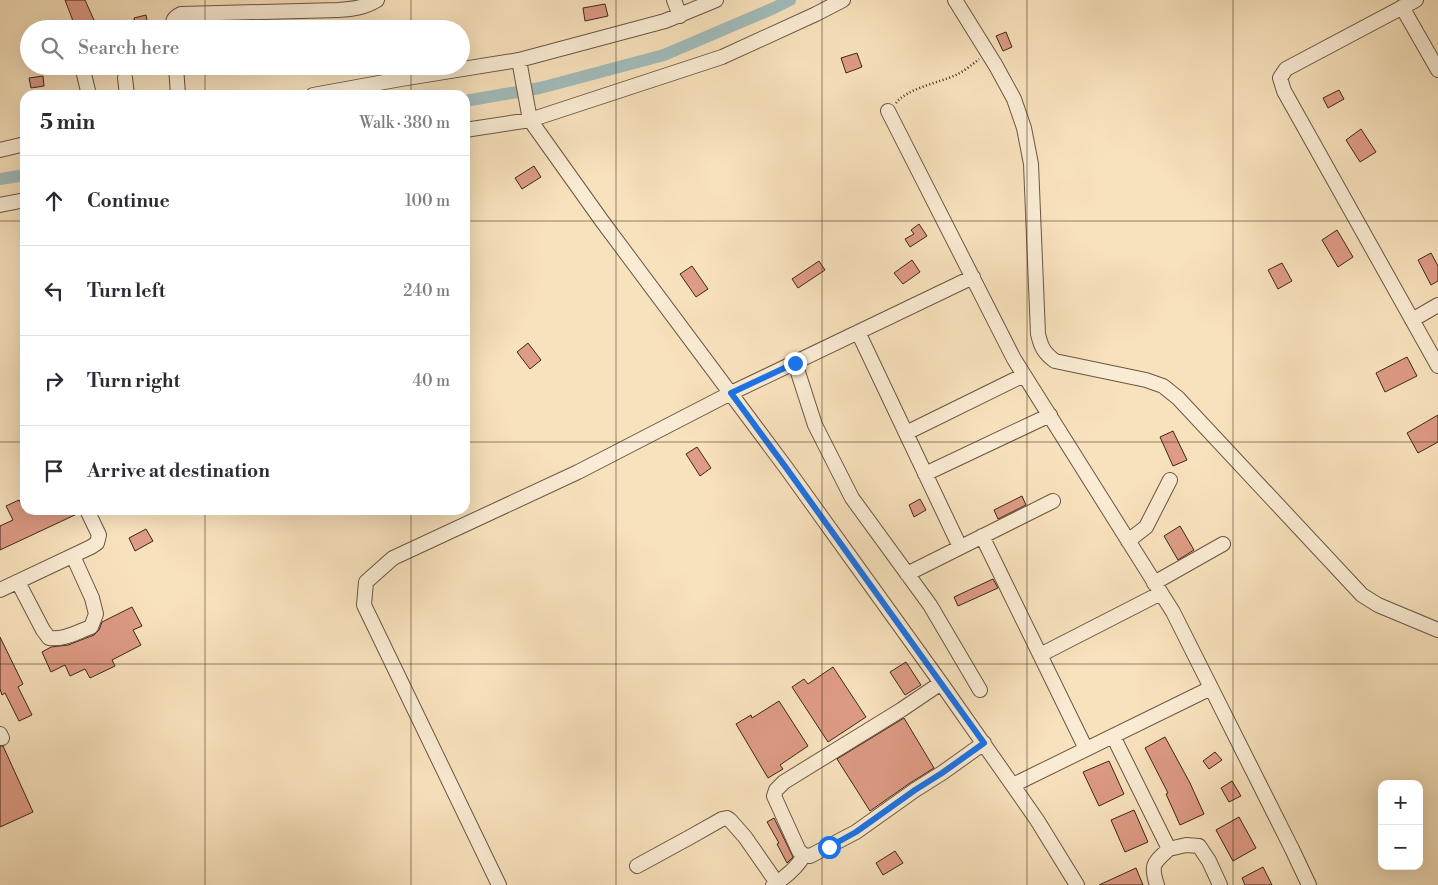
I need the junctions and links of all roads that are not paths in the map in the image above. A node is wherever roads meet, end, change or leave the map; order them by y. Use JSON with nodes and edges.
{"nodes":[{"id":1,"x":377,"y":0,"type":"edge"},
{"id":2,"x":674,"y":0,"type":"edge"},
{"id":3,"x":716,"y":0,"type":"edge"},
{"id":4,"x":843,"y":0,"type":"edge"},
{"id":5,"x":955,"y":0,"type":"edge"},
{"id":6,"x":1416,"y":0,"type":"edge"},
{"id":7,"x":1402,"y":8,"type":"junction"},
{"id":8,"x":680,"y":16,"type":"junction"},
{"id":9,"x":173,"y":20,"type":"edge"},
{"id":10,"x":520,"y":66,"type":"junction"},
{"id":11,"x":1438,"y":70,"type":"edge"},
{"id":12,"x":470,"y":71,"type":"edge"},
{"id":13,"x":84,"y":75,"type":"edge"},
{"id":14,"x":177,"y":75,"type":"edge"},
{"id":15,"x":438,"y":75,"type":"edge"},
{"id":16,"x":125,"y":78,"type":"dead end"},
{"id":17,"x":88,"y":90,"type":"edge"},
{"id":18,"x":126,"y":90,"type":"edge"},
{"id":19,"x":178,"y":90,"type":"edge"},
{"id":20,"x":340,"y":90,"type":"edge"},
{"id":21,"x":888,"y":111,"type":"road end"},
{"id":22,"x":529,"y":113,"type":"junction"},
{"id":23,"x":470,"y":129,"type":"edge"},
{"id":24,"x":20,"y":145,"type":"edge"},
{"id":25,"x":0,"y":150,"type":"edge"},
{"id":26,"x":20,"y":201,"type":"edge"},
{"id":27,"x":0,"y":205,"type":"edge"},
{"id":28,"x":973,"y":277,"type":"junction"},
{"id":29,"x":1438,"y":305,"type":"edge"},
{"id":30,"x":1412,"y":320,"type":"junction"},
{"id":31,"x":858,"y":332,"type":"junction"},
{"id":32,"x":795,"y":363,"type":"junction"},
{"id":33,"x":1438,"y":366,"type":"edge"},
{"id":34,"x":1024,"y":375,"type":"junction"},
{"id":35,"x":731,"y":393,"type":"junction"},
{"id":36,"x":1050,"y":415,"type":"junction"},
{"id":37,"x":906,"y":433,"type":"junction"},
{"id":38,"x":925,"y":474,"type":"junction"},
{"id":39,"x":1170,"y":480,"type":"dead end"},
{"id":40,"x":1053,"y":501,"type":"dead end"},
{"id":41,"x":89,"y":515,"type":"edge"},
{"id":42,"x":982,"y":536,"type":"junction"},
{"id":43,"x":1128,"y":540,"type":"junction"},
{"id":44,"x":1223,"y":544,"type":"dead end"},
{"id":45,"x":960,"y":547,"type":"junction"},
{"id":46,"x":73,"y":556,"type":"junction"},
{"id":47,"x":908,"y":574,"type":"junction"},
{"id":48,"x":18,"y":582,"type":"junction"},
{"id":49,"x":1157,"y":588,"type":"junction"},
{"id":50,"x":0,"y":590,"type":"edge"},
{"id":51,"x":1438,"y":630,"type":"edge"},
{"id":52,"x":1040,"y":655,"type":"junction"},
{"id":53,"x":941,"y":683,"type":"junction"},
{"id":54,"x":1211,"y":688,"type":"junction"},
{"id":55,"x":980,"y":690,"type":"dead end"},
{"id":56,"x":1113,"y":736,"type":"junction"},
{"id":57,"x":984,"y":743,"type":"junction"},
{"id":58,"x":1086,"y":749,"type":"junction"},
{"id":59,"x":1013,"y":785,"type":"junction"},
{"id":60,"x":1169,"y":849,"type":"junction"},
{"id":61,"x":804,"y":855,"type":"junction"},
{"id":62,"x":637,"y":866,"type":"dead end"},
{"id":63,"x":775,"y":884,"type":"edge"},
{"id":64,"x":499,"y":885,"type":"edge"},
{"id":65,"x":1077,"y":885,"type":"edge"},
{"id":66,"x":1157,"y":885,"type":"edge"},
{"id":67,"x":1220,"y":885,"type":"edge"},
{"id":68,"x":1309,"y":885,"type":"edge"}],
"edges":[{"from":1,"to":9,"type":"street"},
{"from":2,"to":8,"type":"street"},
{"from":3,"to":8,"type":"street"},
{"from":4,"to":22,"type":"street"},
{"from":5,"to":51,"type":"street"},
{"from":6,"to":7,"type":"street"},
{"from":7,"to":11,"type":"street"},
{"from":7,"to":30,"type":"street"},
{"from":8,"to":10,"type":"street"},
{"from":10,"to":12,"type":"street"},
{"from":10,"to":22,"type":"street"},
{"from":13,"to":17,"type":"street"},
{"from":14,"to":19,"type":"street"},
{"from":15,"to":20,"type":"street"},
{"from":16,"to":18,"type":"street"},
{"from":21,"to":28,"type":"street"},
{"from":22,"to":23,"type":"street"},
{"from":22,"to":35,"type":"street"},
{"from":24,"to":25,"type":"street"},
{"from":26,"to":27,"type":"street"},
{"from":28,"to":31,"type":"street"},
{"from":28,"to":34,"type":"street"},
{"from":29,"to":30,"type":"street"},
{"from":30,"to":33,"type":"street"},
{"from":31,"to":32,"type":"street"},
{"from":31,"to":37,"type":"street"},
{"from":32,"to":35,"type":"street"},
{"from":32,"to":47,"type":"street"},
{"from":34,"to":36,"type":"street"},
{"from":34,"to":37,"type":"street"},
{"from":35,"to":53,"type":"street"},
{"from":35,"to":64,"type":"street"},
{"from":36,"to":38,"type":"street"},
{"from":36,"to":43,"type":"street"},
{"from":37,"to":38,"type":"street"},
{"from":38,"to":45,"type":"street"},
{"from":39,"to":43,"type":"street"},
{"from":40,"to":42,"type":"street"},
{"from":41,"to":46,"type":"street"},
{"from":42,"to":45,"type":"street"},
{"from":42,"to":52,"type":"street"},
{"from":43,"to":49,"type":"street"},
{"from":44,"to":49,"type":"street"},
{"from":45,"to":47,"type":"street"},
{"from":46,"to":48,"type":"street"},
{"from":46,"to":48,"type":"street"},
{"from":47,"to":55,"type":"street"},
{"from":48,"to":50,"type":"street"},
{"from":49,"to":52,"type":"street"},
{"from":49,"to":54,"type":"street"},
{"from":52,"to":58,"type":"street"},
{"from":53,"to":57,"type":"street"},
{"from":53,"to":61,"type":"street"},
{"from":54,"to":56,"type":"street"},
{"from":54,"to":68,"type":"street"},
{"from":56,"to":58,"type":"street"},
{"from":56,"to":60,"type":"street"},
{"from":57,"to":59,"type":"street"},
{"from":57,"to":61,"type":"street"},
{"from":58,"to":59,"type":"street"},
{"from":59,"to":65,"type":"street"},
{"from":60,"to":66,"type":"street"},
{"from":60,"to":67,"type":"street"},
{"from":61,"to":63,"type":"street"},
{"from":62,"to":63,"type":"street"}]}
